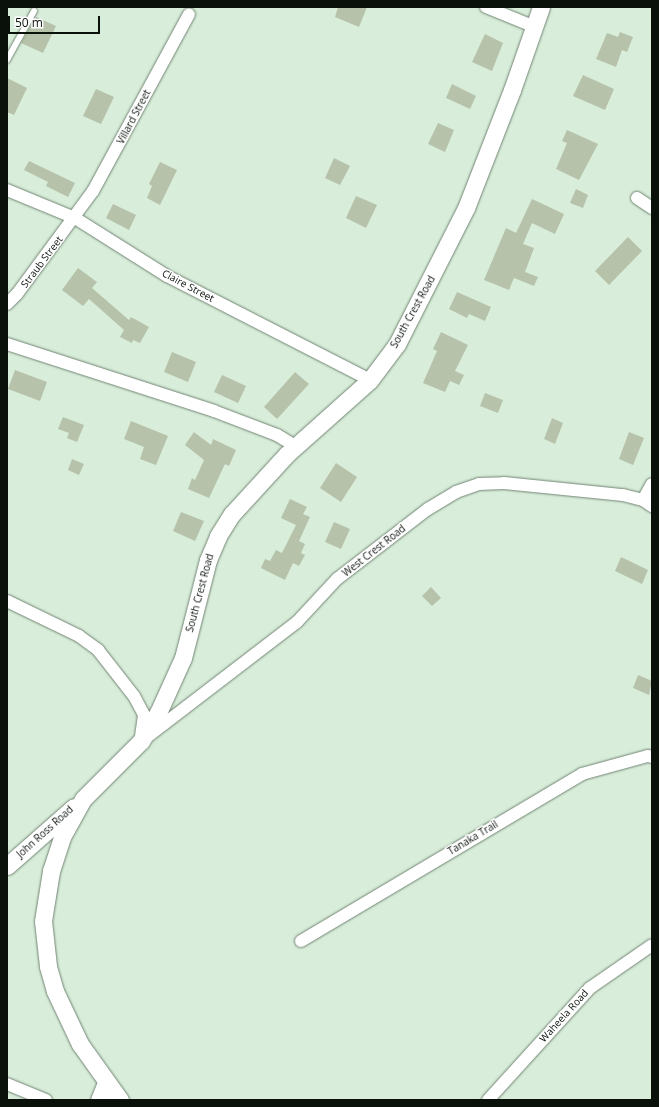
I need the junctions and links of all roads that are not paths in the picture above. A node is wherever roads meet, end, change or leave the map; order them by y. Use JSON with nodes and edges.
{"nodes":[{"id":1,"x":486,"y":7,"type":"edge"},
{"id":2,"x":541,"y":7,"type":"edge"},
{"id":3,"x":34,"y":11,"type":"dead end"},
{"id":4,"x":189,"y":14,"type":"dead end"},
{"id":5,"x":535,"y":27,"type":"junction"},
{"id":6,"x":7,"y":58,"type":"edge"},
{"id":7,"x":7,"y":190,"type":"edge"},
{"id":8,"x":637,"y":198,"type":"dead end"},
{"id":9,"x":652,"y":208,"type":"edge"},
{"id":10,"x":75,"y":218,"type":"junction"},
{"id":11,"x":7,"y":304,"type":"edge"},
{"id":12,"x":7,"y":344,"type":"edge"},
{"id":13,"x":370,"y":380,"type":"junction"},
{"id":14,"x":295,"y":446,"type":"junction"},
{"id":15,"x":652,"y":484,"type":"edge"},
{"id":16,"x":647,"y":503,"type":"edge"},
{"id":17,"x":7,"y":601,"type":"edge"},
{"id":18,"x":141,"y":741,"type":"junction"},
{"id":19,"x":652,"y":757,"type":"edge"},
{"id":20,"x":83,"y":799,"type":"junction"},
{"id":21,"x":7,"y":866,"type":"edge"},
{"id":22,"x":302,"y":941,"type":"dead end"},
{"id":23,"x":652,"y":945,"type":"edge"},
{"id":24,"x":106,"y":1083,"type":"junction"},
{"id":25,"x":7,"y":1084,"type":"edge"},
{"id":26,"x":46,"y":1100,"type":"edge"},
{"id":27,"x":99,"y":1100,"type":"edge"},
{"id":28,"x":120,"y":1100,"type":"edge"},
{"id":29,"x":488,"y":1100,"type":"edge"}],
"edges":[{"from":1,"to":5,"type":"street"},
{"from":2,"to":5,"type":"street","name":"South Crest Road"},
{"from":3,"to":6,"type":"lane"},
{"from":4,"to":10,"type":"street","name":"Villard Street"},
{"from":5,"to":13,"type":"street","name":"South Crest Road"},
{"from":7,"to":10,"type":"street","name":"Claire Street"},
{"from":8,"to":9,"type":"street"},
{"from":10,"to":11,"type":"street","name":"Straub Street"},
{"from":10,"to":13,"type":"street","name":"Claire Street"},
{"from":12,"to":14,"type":"street"},
{"from":13,"to":14,"type":"street","name":"South Crest Road"},
{"from":14,"to":18,"type":"street","name":"South Crest Road"},
{"from":15,"to":16,"type":"street"},
{"from":16,"to":18,"type":"street","name":"West Crest Road"},
{"from":17,"to":18,"type":"street"},
{"from":18,"to":20,"type":"street","name":"South Crest Road"},
{"from":19,"to":22,"type":"street","name":"Tanaka Trail"},
{"from":20,"to":21,"type":"street","name":"John Ross Road"},
{"from":20,"to":24,"type":"street","name":"South Crest Road"},
{"from":23,"to":29,"type":"street","name":"Waheela Road"},
{"from":24,"to":27,"type":"street"},
{"from":24,"to":28,"type":"street","name":"South Crest Road"},
{"from":25,"to":26,"type":"street"}]}
